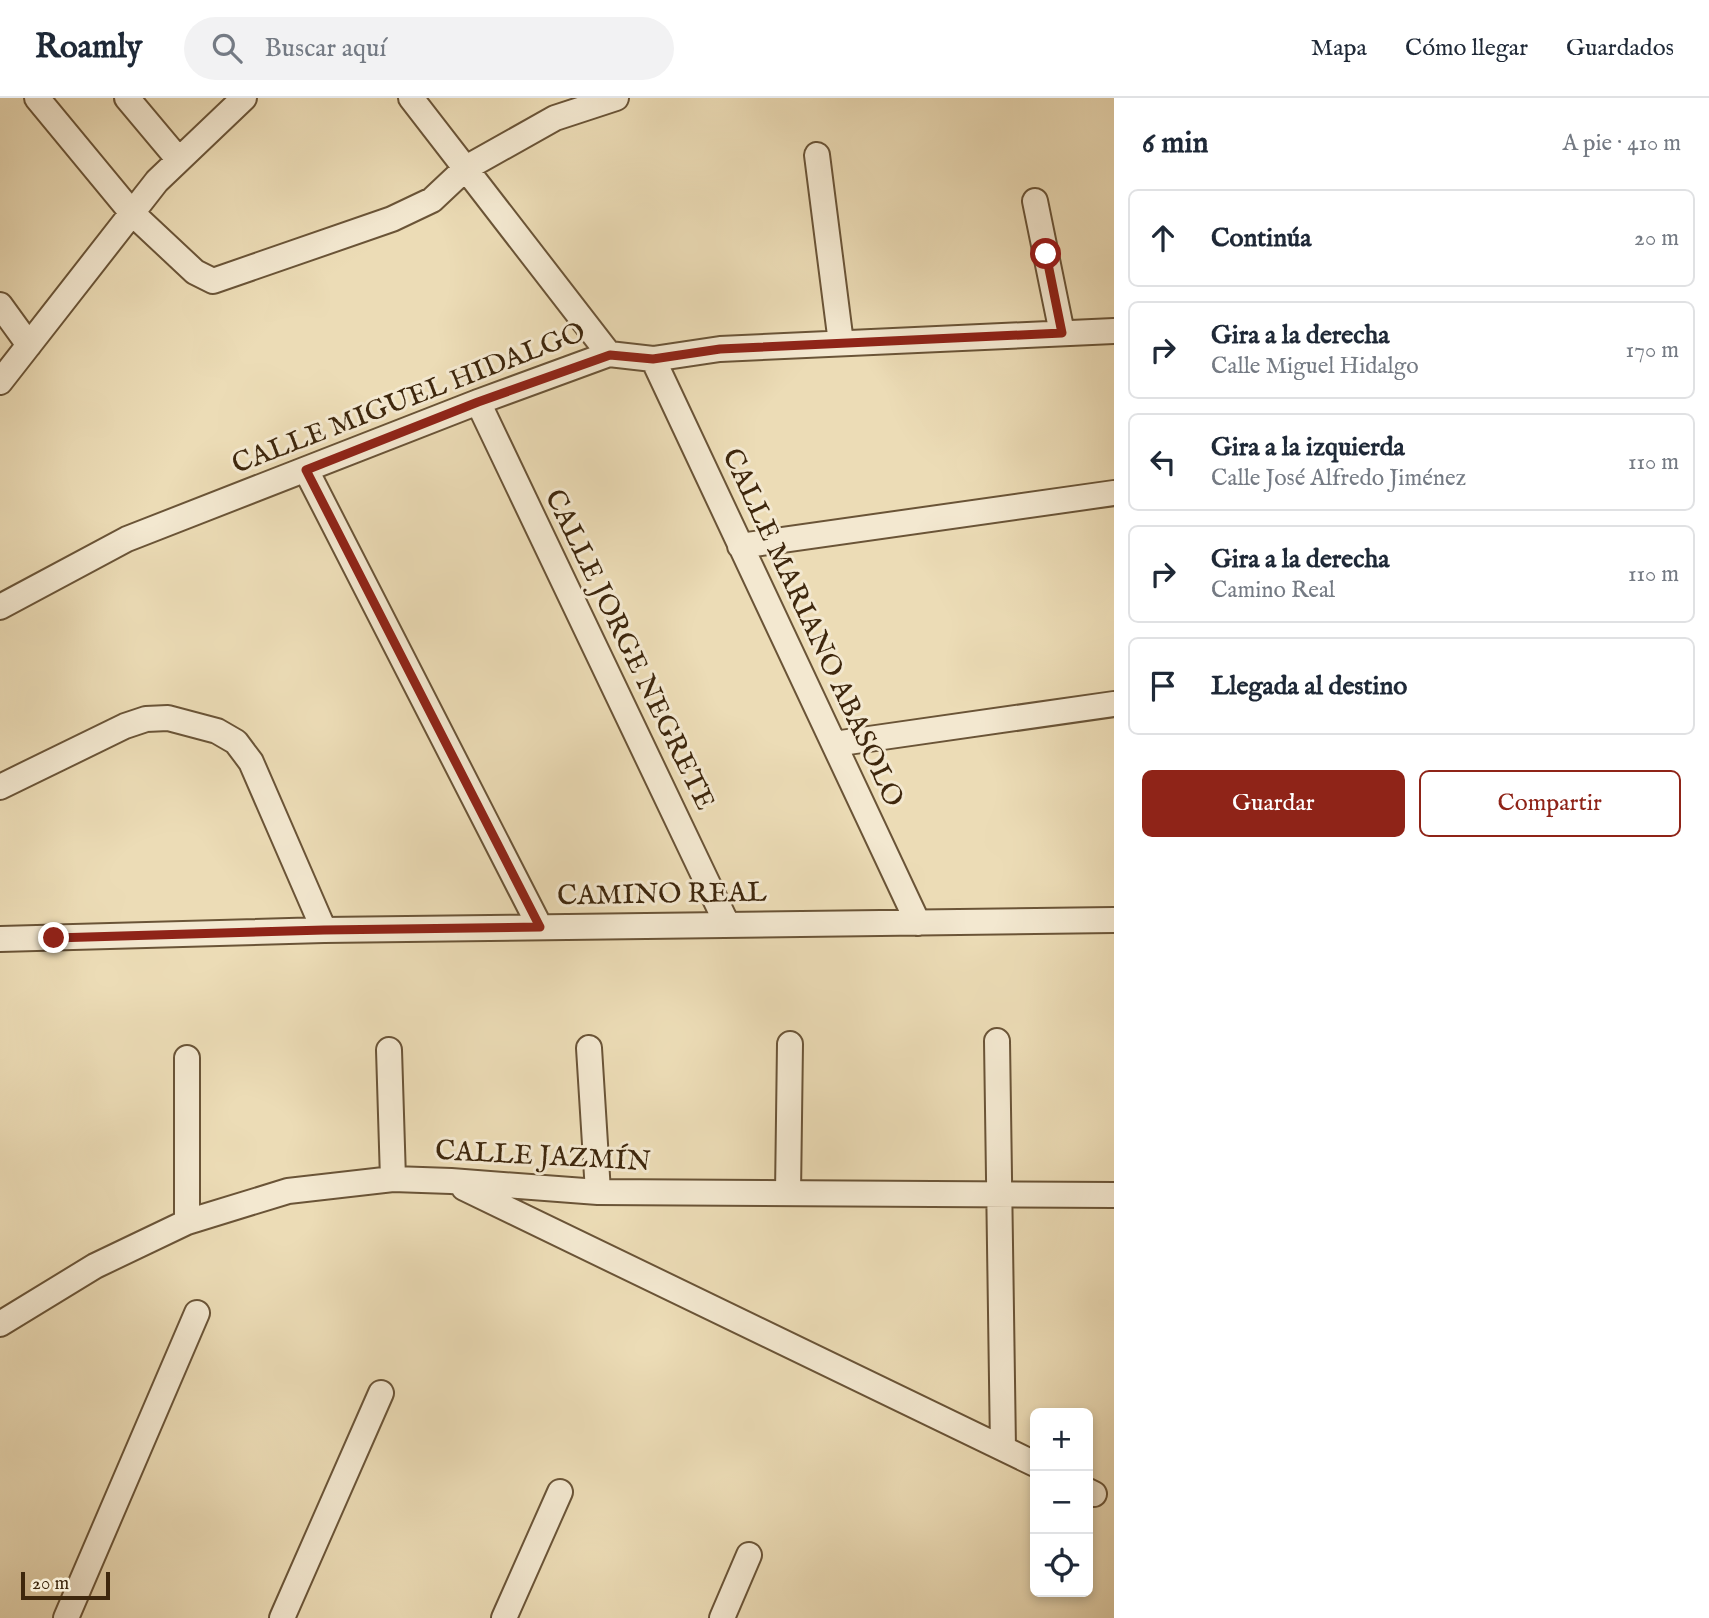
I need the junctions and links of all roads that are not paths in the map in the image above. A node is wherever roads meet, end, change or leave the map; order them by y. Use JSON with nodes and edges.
{"nodes":[{"id":1,"x":37,"y":98,"type":"edge"},
{"id":2,"x":127,"y":98,"type":"edge"},
{"id":3,"x":244,"y":98,"type":"edge"},
{"id":4,"x":411,"y":98,"type":"edge"},
{"id":5,"x":616,"y":98,"type":"edge"},
{"id":6,"x":817,"y":155,"type":"dead end"},
{"id":7,"x":178,"y":160,"type":"junction"},
{"id":8,"x":466,"y":168,"type":"junction"},
{"id":9,"x":1035,"y":201,"type":"dead end"},
{"id":10,"x":132,"y":213,"type":"junction"},
{"id":11,"x":0,"y":305,"type":"edge"},
{"id":12,"x":1114,"y":331,"type":"edge"},
{"id":13,"x":1062,"y":333,"type":"junction"},
{"id":14,"x":841,"y":343,"type":"junction"},
{"id":15,"x":29,"y":345,"type":"junction"},
{"id":16,"x":610,"y":355,"type":"junction"},
{"id":17,"x":653,"y":359,"type":"junction"},
{"id":18,"x":0,"y":382,"type":"edge"},
{"id":19,"x":478,"y":402,"type":"junction"},
{"id":20,"x":306,"y":470,"type":"junction"},
{"id":21,"x":1114,"y":494,"type":"edge"},
{"id":22,"x":740,"y":546,"type":"junction"},
{"id":23,"x":0,"y":607,"type":"edge"},
{"id":24,"x":1114,"y":704,"type":"edge"},
{"id":25,"x":834,"y":744,"type":"junction"},
{"id":26,"x":0,"y":787,"type":"edge"},
{"id":27,"x":1114,"y":919,"type":"edge"},
{"id":28,"x":727,"y":923,"type":"junction"},
{"id":29,"x":918,"y":923,"type":"junction"},
{"id":30,"x":540,"y":927,"type":"junction"},
{"id":31,"x":324,"y":930,"type":"junction"},
{"id":32,"x":0,"y":939,"type":"edge"},
{"id":33,"x":997,"y":1041,"type":"dead end"},
{"id":34,"x":790,"y":1044,"type":"dead end"},
{"id":35,"x":589,"y":1048,"type":"dead end"},
{"id":36,"x":389,"y":1050,"type":"dead end"},
{"id":37,"x":187,"y":1058,"type":"dead end"},
{"id":38,"x":393,"y":1180,"type":"junction"},
{"id":39,"x":451,"y":1181,"type":"junction"},
{"id":40,"x":598,"y":1192,"type":"junction"},
{"id":41,"x":788,"y":1193,"type":"junction"},
{"id":42,"x":998,"y":1195,"type":"junction"},
{"id":43,"x":1114,"y":1195,"type":"edge"},
{"id":44,"x":187,"y":1222,"type":"junction"},
{"id":45,"x":197,"y":1313,"type":"dead end"},
{"id":46,"x":0,"y":1324,"type":"edge"},
{"id":47,"x":381,"y":1393,"type":"dead end"},
{"id":48,"x":1003,"y":1448,"type":"junction"},
{"id":49,"x":1030,"y":1462,"type":"edge"},
{"id":50,"x":560,"y":1492,"type":"dead end"},
{"id":51,"x":749,"y":1555,"type":"dead end"},
{"id":52,"x":66,"y":1618,"type":"edge"},
{"id":53,"x":282,"y":1618,"type":"edge"},
{"id":54,"x":504,"y":1618,"type":"edge"},
{"id":55,"x":723,"y":1618,"type":"edge"}],
"edges":[{"from":1,"to":10,"type":"street"},
{"from":2,"to":7,"type":"street"},
{"from":3,"to":7,"type":"street"},
{"from":4,"to":8,"type":"street"},
{"from":5,"to":8,"type":"street"},
{"from":6,"to":14,"type":"street"},
{"from":7,"to":10,"type":"street"},
{"from":8,"to":10,"type":"street"},
{"from":8,"to":16,"type":"street"},
{"from":9,"to":13,"type":"street"},
{"from":10,"to":15,"type":"street"},
{"from":11,"to":15,"type":"street"},
{"from":12,"to":13,"type":"street","name":"CALLE MIGUEL HIDALGO"},
{"from":13,"to":14,"type":"street","name":"CALLE MIGUEL HIDALGO"},
{"from":14,"to":17,"type":"street","name":"CALLE MIGUEL HIDALGO"},
{"from":15,"to":18,"type":"street"},
{"from":16,"to":17,"type":"street","name":"CALLE MIGUEL HIDALGO"},
{"from":16,"to":19,"type":"street","name":"CALLE MIGUEL HIDALGO"},
{"from":17,"to":22,"type":"street","name":"CALLE MARIANO ABASOLO"},
{"from":19,"to":20,"type":"street","name":"CALLE MIGUEL HIDALGO"},
{"from":19,"to":28,"type":"street","name":"CALLE JORGE NEGRETE"},
{"from":20,"to":23,"type":"street","name":"CALLE MIGUEL HIDALGO"},
{"from":20,"to":30,"type":"street"},
{"from":21,"to":22,"type":"street"},
{"from":22,"to":25,"type":"street","name":"CALLE MARIANO ABASOLO"},
{"from":24,"to":25,"type":"street"},
{"from":25,"to":29,"type":"street","name":"CALLE MARIANO ABASOLO"},
{"from":26,"to":31,"type":"street"},
{"from":27,"to":29,"type":"street","name":"CAMINO REAL"},
{"from":28,"to":29,"type":"street","name":"CAMINO REAL"},
{"from":28,"to":30,"type":"street","name":"CAMINO REAL"},
{"from":30,"to":31,"type":"street","name":"CAMINO REAL"},
{"from":31,"to":32,"type":"street","name":"CAMINO REAL"},
{"from":33,"to":42,"type":"street"},
{"from":34,"to":41,"type":"street"},
{"from":35,"to":40,"type":"street"},
{"from":36,"to":38,"type":"street"},
{"from":37,"to":44,"type":"street"},
{"from":38,"to":39,"type":"street","name":"CALLE JAZMÍN"},
{"from":38,"to":44,"type":"street","name":"CALLE JAZMÍN"},
{"from":39,"to":40,"type":"street","name":"CALLE JAZMÍN"},
{"from":39,"to":48,"type":"street"},
{"from":40,"to":41,"type":"street","name":"CALLE JAZMÍN"},
{"from":41,"to":42,"type":"street","name":"CALLE JAZMÍN"},
{"from":42,"to":43,"type":"street","name":"CALLE JAZMÍN"},
{"from":42,"to":48,"type":"street"},
{"from":44,"to":46,"type":"street","name":"CALLE JAZMÍN"},
{"from":45,"to":52,"type":"street"},
{"from":47,"to":53,"type":"street"},
{"from":48,"to":49,"type":"street"},
{"from":50,"to":54,"type":"street"},
{"from":51,"to":55,"type":"street"}]}
